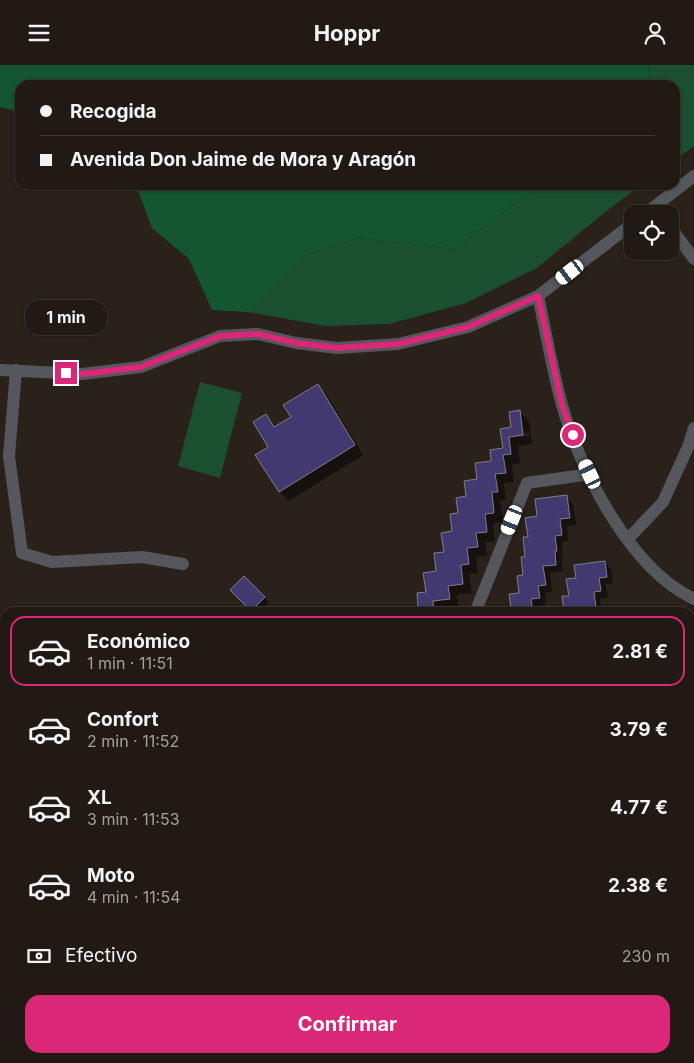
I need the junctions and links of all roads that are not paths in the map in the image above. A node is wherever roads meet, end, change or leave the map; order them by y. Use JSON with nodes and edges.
{"nodes":[{"id":1,"x":694,"y":176,"type":"edge"},
{"id":2,"x":680,"y":187,"type":"edge"},
{"id":3,"x":676,"y":190,"type":"edge"},
{"id":4,"x":657,"y":205,"type":"edge"},
{"id":5,"x":624,"y":230,"type":"edge"},
{"id":6,"x":679,"y":239,"type":"edge"},
{"id":7,"x":694,"y":259,"type":"edge"},
{"id":8,"x":538,"y":296,"type":"junction"},
{"id":9,"x":0,"y":370,"type":"edge"},
{"id":10,"x":16,"y":370,"type":"junction"},
{"id":11,"x":694,"y":428,"type":"edge"},
{"id":12,"x":590,"y":474,"type":"junction"},
{"id":13,"x":628,"y":539,"type":"junction"},
{"id":14,"x":183,"y":563,"type":"dead end"},
{"id":15,"x":694,"y":599,"type":"edge"},
{"id":16,"x":477,"y":607,"type":"edge"}],
"edges":[{"from":1,"to":2,"type":"street"},
{"from":3,"to":4,"type":"street"},
{"from":5,"to":8,"type":"street"},
{"from":6,"to":7,"type":"street"},
{"from":8,"to":10,"type":"street"},
{"from":8,"to":12,"type":"street"},
{"from":9,"to":10,"type":"street"},
{"from":10,"to":14,"type":"street"},
{"from":11,"to":13,"type":"street"},
{"from":12,"to":13,"type":"street"},
{"from":12,"to":16,"type":"street"},
{"from":13,"to":15,"type":"street"}]}
